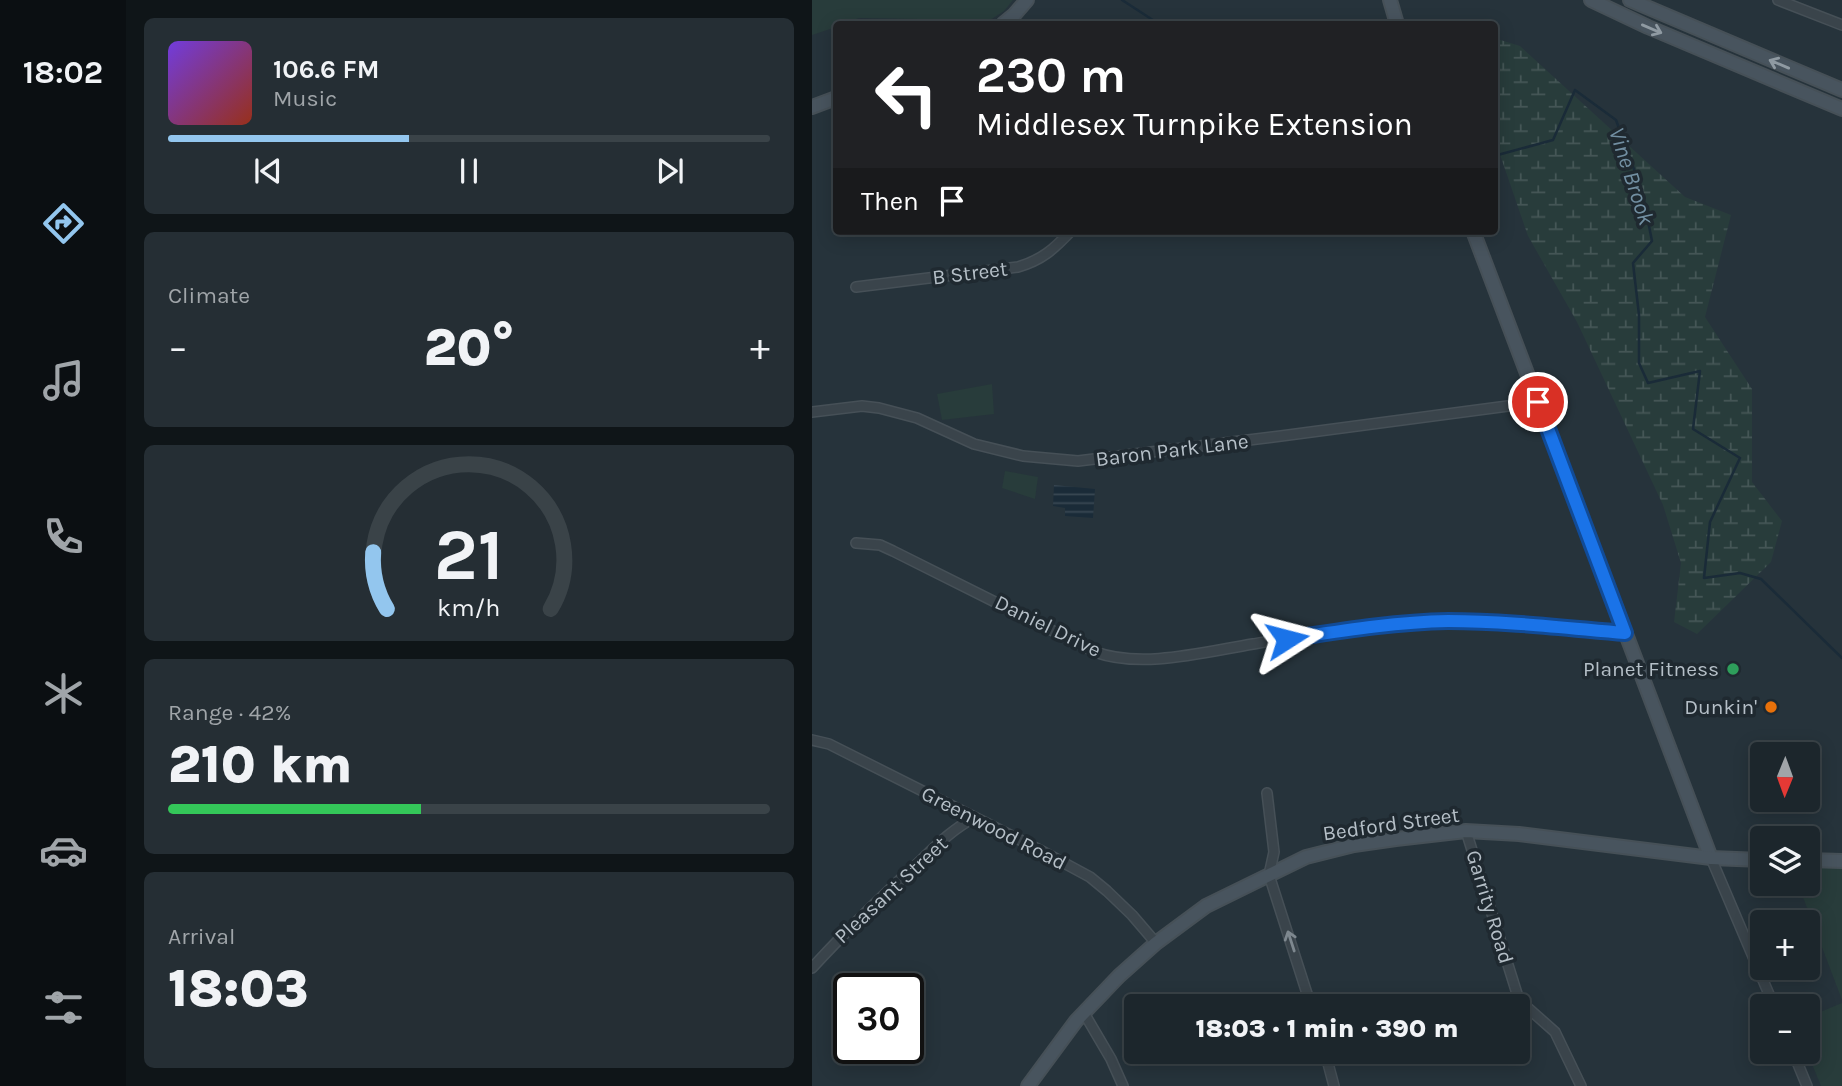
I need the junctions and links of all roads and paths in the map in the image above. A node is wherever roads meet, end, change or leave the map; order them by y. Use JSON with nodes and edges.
{"nodes":[{"id":1,"x":1027,"y":0,"type":"edge"},
{"id":2,"x":1390,"y":0,"type":"edge"},
{"id":3,"x":1591,"y":0,"type":"edge"},
{"id":4,"x":1630,"y":0,"type":"edge"},
{"id":5,"x":1778,"y":0,"type":"edge"},
{"id":6,"x":1007,"y":21,"type":"edge"},
{"id":7,"x":1395,"y":21,"type":"edge"},
{"id":8,"x":1842,"y":25,"type":"edge"},
{"id":9,"x":1842,"y":90,"type":"edge"},
{"id":10,"x":833,"y":99,"type":"edge"},
{"id":11,"x":812,"y":107,"type":"edge"},
{"id":12,"x":1842,"y":108,"type":"edge"},
{"id":13,"x":1067,"y":235,"type":"edge"},
{"id":14,"x":1475,"y":235,"type":"edge"},
{"id":15,"x":856,"y":287,"type":"dead end"},
{"id":16,"x":1538,"y":402,"type":"junction"},
{"id":17,"x":812,"y":412,"type":"edge"},
{"id":18,"x":856,"y":542,"type":"dead end"},
{"id":19,"x":1625,"y":633,"type":"junction"},
{"id":20,"x":812,"y":740,"type":"edge"},
{"id":21,"x":1267,"y":793,"type":"dead end"},
{"id":22,"x":974,"y":818,"type":"junction"},
{"id":23,"x":1466,"y":831,"type":"junction"},
{"id":24,"x":1711,"y":858,"type":"junction"},
{"id":25,"x":1750,"y":860,"type":"edge"},
{"id":26,"x":1820,"y":860,"type":"edge"},
{"id":27,"x":1842,"y":860,"type":"edge"},
{"id":28,"x":1269,"y":875,"type":"junction"},
{"id":29,"x":1156,"y":943,"type":"junction"},
{"id":30,"x":812,"y":968,"type":"edge"},
{"id":31,"x":1307,"y":994,"type":"edge"},
{"id":32,"x":1769,"y":994,"type":"edge"},
{"id":33,"x":1084,"y":1013,"type":"junction"},
{"id":34,"x":1328,"y":1064,"type":"edge"},
{"id":35,"x":1798,"y":1064,"type":"edge"},
{"id":36,"x":1028,"y":1086,"type":"edge"},
{"id":37,"x":1123,"y":1086,"type":"edge"},
{"id":38,"x":1334,"y":1086,"type":"edge"},
{"id":39,"x":1581,"y":1086,"type":"edge"},
{"id":40,"x":1807,"y":1086,"type":"edge"}],
"edges":[{"from":1,"to":6,"type":"main road"},
{"from":2,"to":7,"type":"main road"},
{"from":3,"to":12,"type":"main road","one_way":true},
{"from":9,"to":4,"type":"main road","one_way":true},
{"from":5,"to":8,"type":"street"},
{"from":10,"to":11,"type":"main road"},
{"from":13,"to":15,"type":"street","name":"B Street"},
{"from":14,"to":16,"type":"main road"},
{"from":16,"to":17,"type":"street","name":"Baron Park Lane"},
{"from":16,"to":19,"type":"main road"},
{"from":18,"to":19,"type":"street","name":"Daniel Drive"},
{"from":19,"to":24,"type":"main road"},
{"from":20,"to":22,"type":"street","name":"Greenwood Road"},
{"from":21,"to":28,"type":"street"},
{"from":22,"to":29,"type":"street","name":"Greenwood Road"},
{"from":22,"to":30,"type":"street","name":"Pleasant Street"},
{"from":23,"to":24,"type":"main road","name":"Bedford Street"},
{"from":23,"to":28,"type":"main road","name":"Bedford Street"},
{"from":23,"to":39,"type":"street","name":"Garrity Road"},
{"from":24,"to":25,"type":"main road","name":"Bedford Street"},
{"from":24,"to":32,"type":"street"},
{"from":26,"to":27,"type":"main road"},
{"from":28,"to":29,"type":"main road","name":"Bedford Street"},
{"from":31,"to":28,"type":"street","one_way":true},
{"from":29,"to":33,"type":"main road","name":"Bedford Street"},
{"from":33,"to":36,"type":"main road","name":"Bedford Street"},
{"from":33,"to":37,"type":"street"},
{"from":34,"to":38,"type":"street"},
{"from":35,"to":40,"type":"street"}]}
